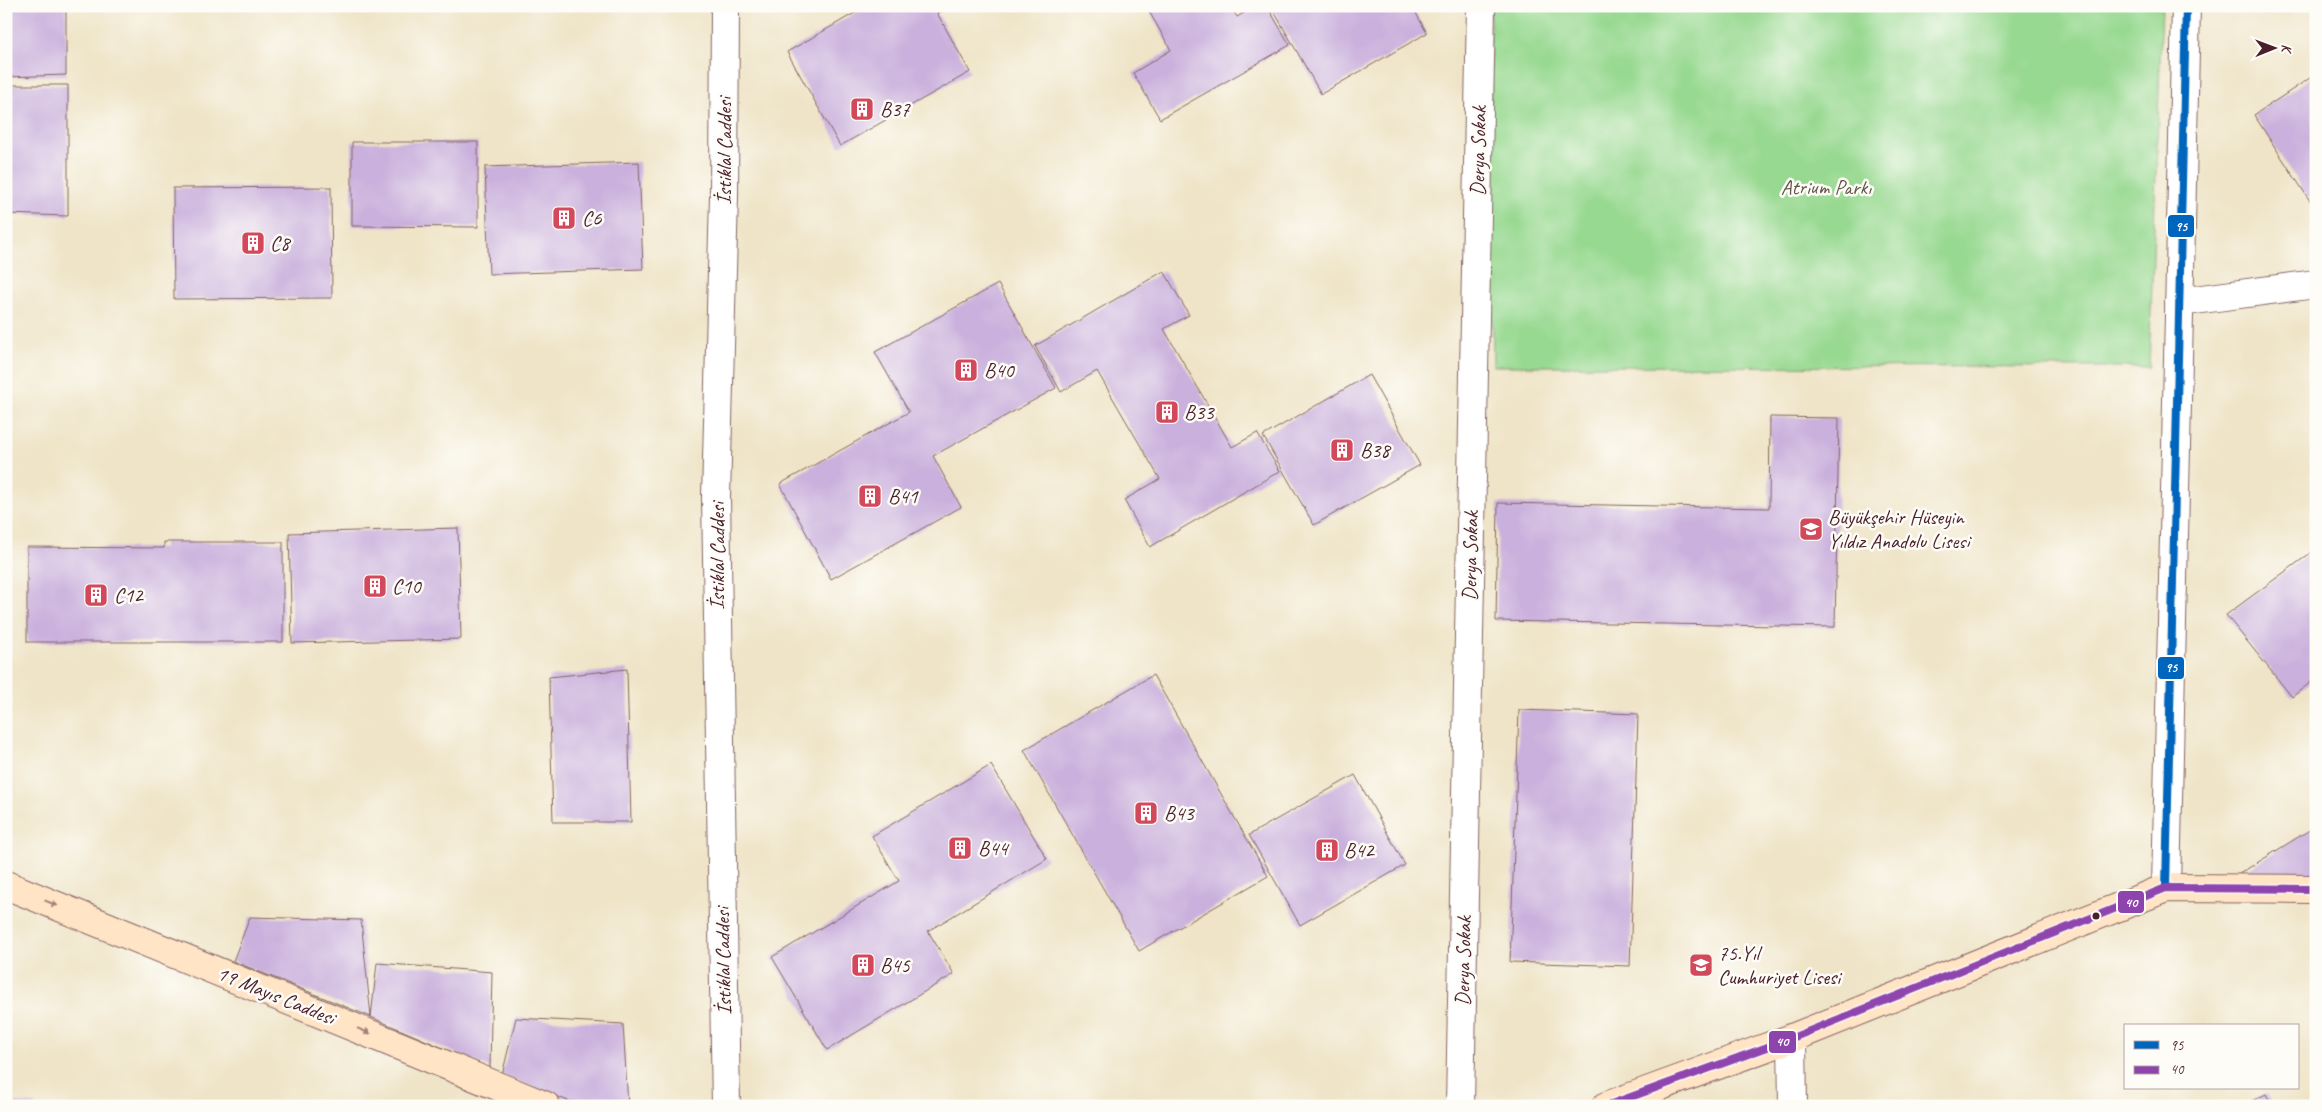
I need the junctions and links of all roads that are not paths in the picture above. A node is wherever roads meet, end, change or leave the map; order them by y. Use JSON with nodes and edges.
{"nodes":[{"id":1,"x":725,"y":6,"type":"edge"},
{"id":2,"x":1481,"y":6,"type":"edge"},
{"id":3,"x":2186,"y":6,"type":"edge"},
{"id":4,"x":2316,"y":284,"type":"edge"},
{"id":5,"x":2179,"y":302,"type":"junction"},
{"id":6,"x":6,"y":885,"type":"edge"},
{"id":7,"x":2166,"y":888,"type":"junction"},
{"id":8,"x":2316,"y":890,"type":"edge"},
{"id":9,"x":1792,"y":1038,"type":"junction"},
{"id":10,"x":546,"y":1106,"type":"edge"},
{"id":11,"x":726,"y":1106,"type":"edge"},
{"id":12,"x":1460,"y":1106,"type":"edge"},
{"id":13,"x":1606,"y":1106,"type":"edge"},
{"id":14,"x":1793,"y":1106,"type":"edge"}],
"edges":[{"from":1,"to":11,"type":"street","name":"İstiklal Caddesi"},
{"from":2,"to":12,"type":"street","name":"Derya Sokak"},
{"from":3,"to":5,"type":"street"},
{"from":4,"to":5,"type":"street"},
{"from":5,"to":7,"type":"street"},
{"from":6,"to":10,"type":"street","name":"19 Mayıs Caddesi","one_way":true},
{"from":7,"to":8,"type":"street"},
{"from":7,"to":9,"type":"street"},
{"from":9,"to":13,"type":"street"},
{"from":9,"to":14,"type":"street"}]}
